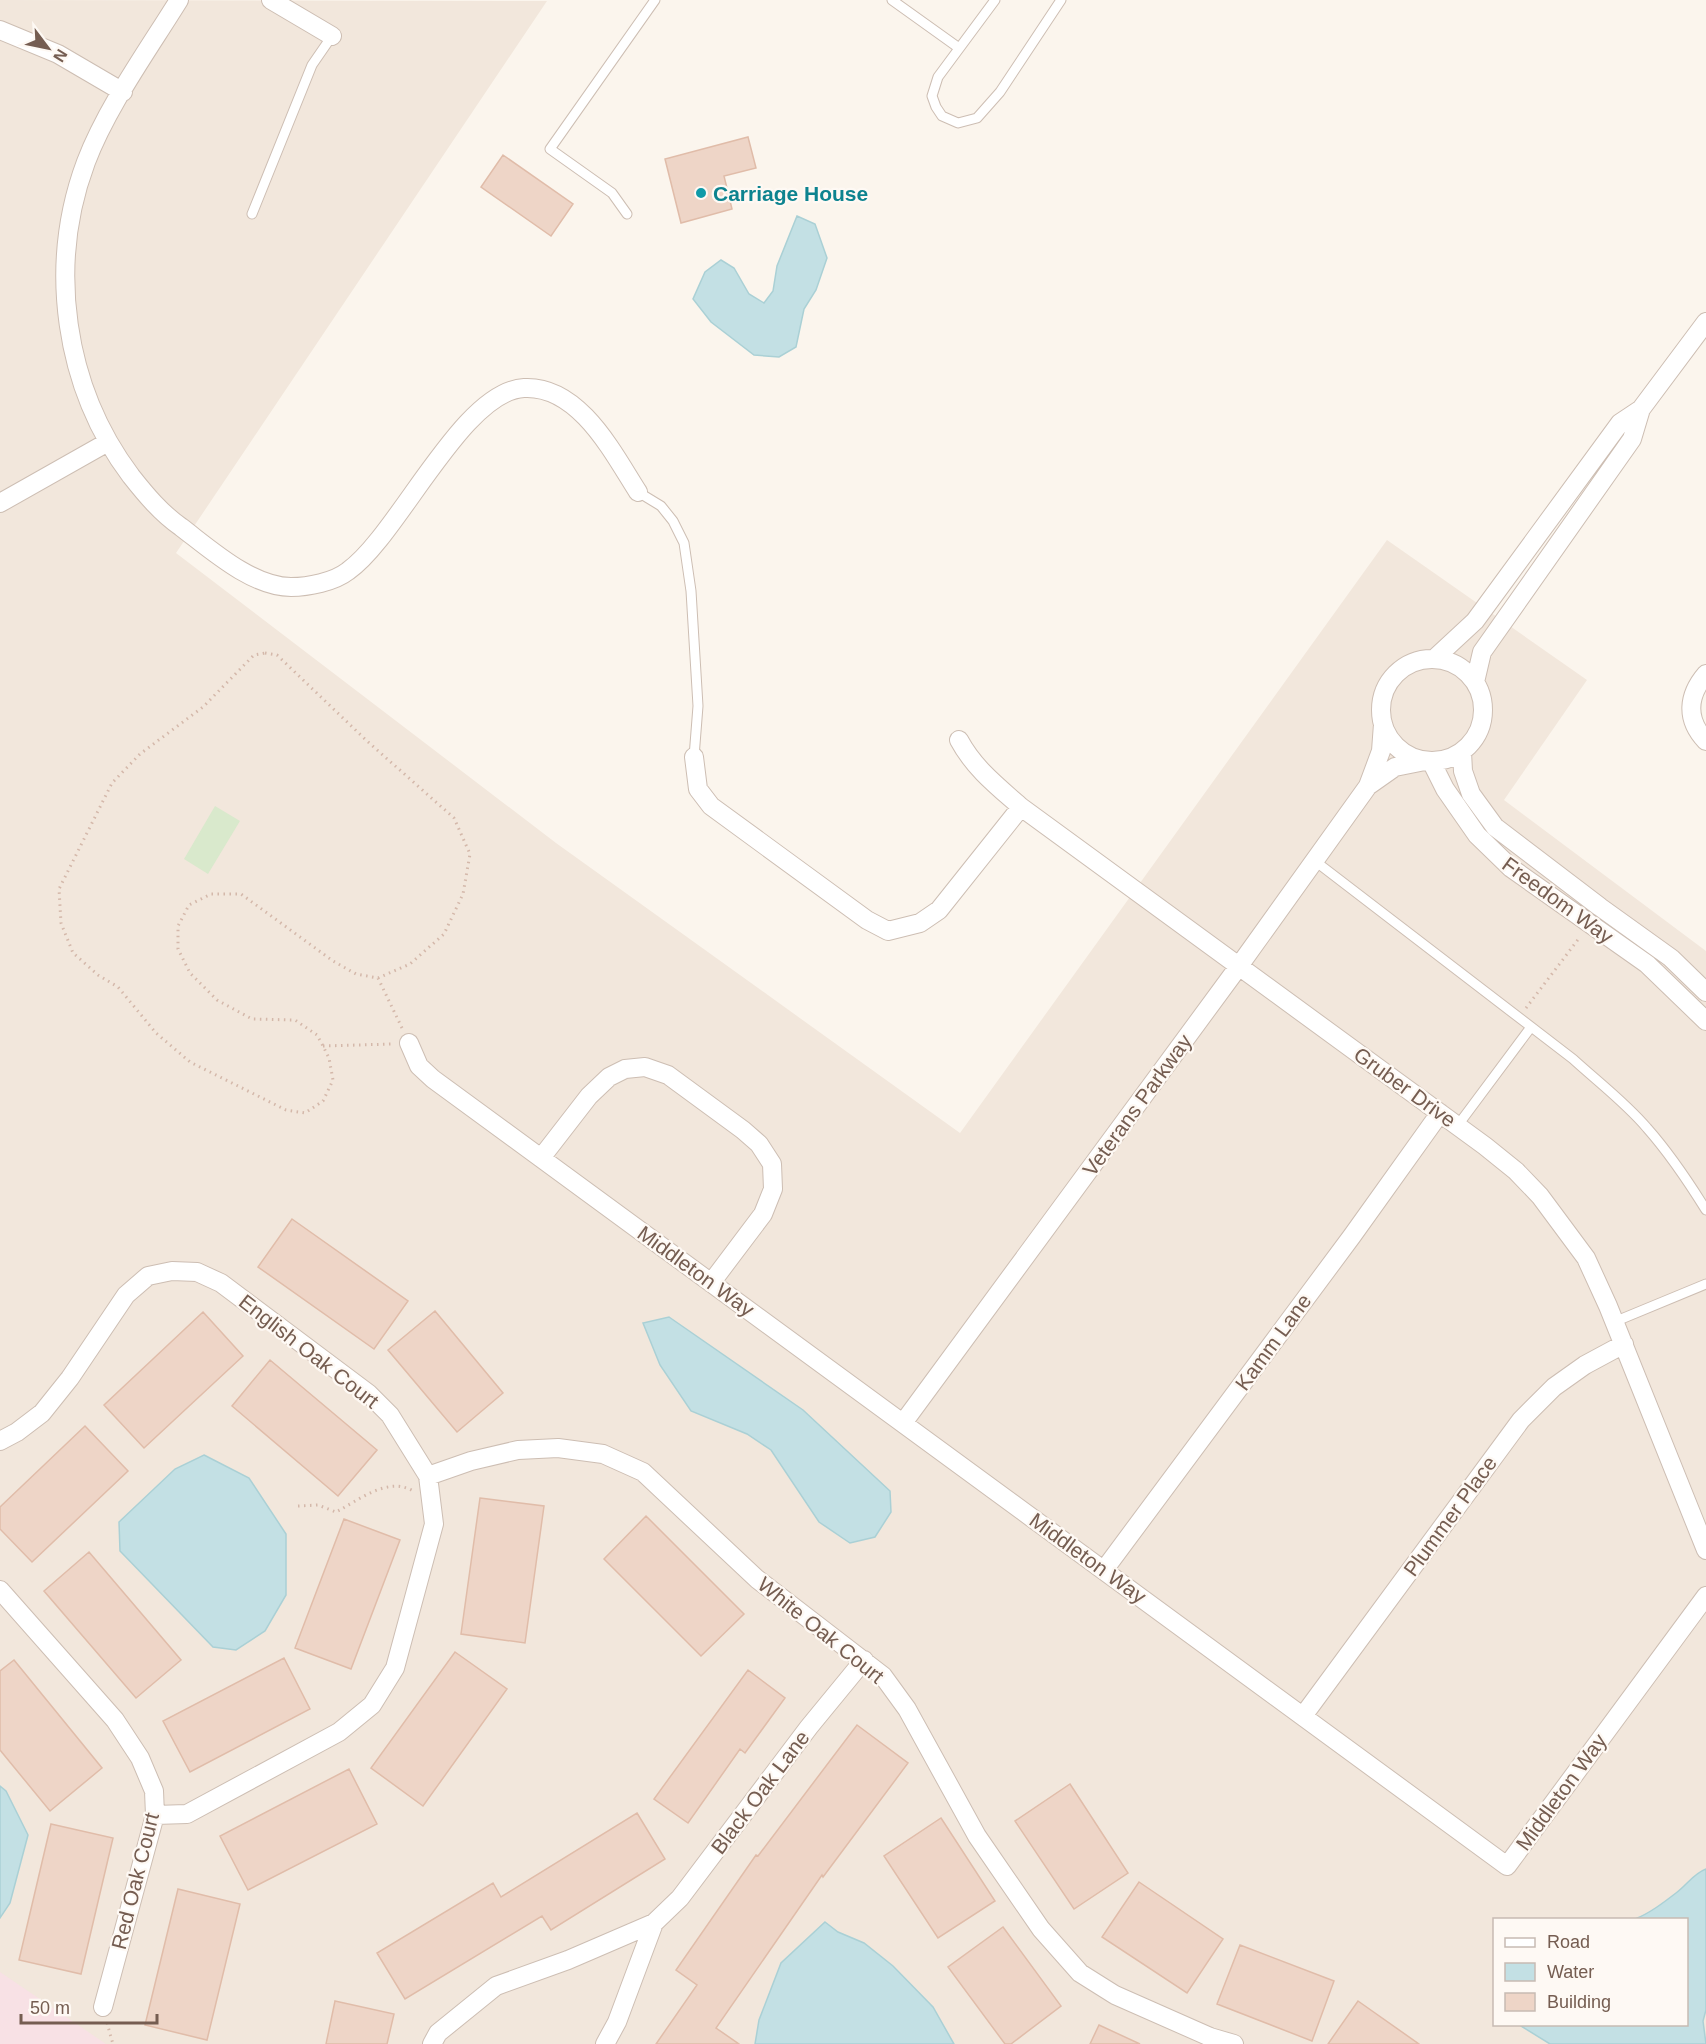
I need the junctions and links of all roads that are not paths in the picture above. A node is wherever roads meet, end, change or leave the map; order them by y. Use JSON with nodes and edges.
{"nodes":[{"id":1,"x":179,"y":0,"type":"edge"},
{"id":2,"x":271,"y":0,"type":"edge"},
{"id":3,"x":655,"y":0,"type":"edge"},
{"id":4,"x":892,"y":0,"type":"edge"},
{"id":5,"x":995,"y":0,"type":"edge"},
{"id":6,"x":1061,"y":0,"type":"edge"},
{"id":7,"x":0,"y":30,"type":"edge"},
{"id":8,"x":332,"y":36,"type":"joint"},
{"id":9,"x":959,"y":48,"type":"junction"},
{"id":10,"x":123,"y":92,"type":"junction"},
{"id":11,"x":252,"y":214,"type":"dead end"},
{"id":12,"x":627,"y":214,"type":"dead end"},
{"id":13,"x":1706,"y":322,"type":"edge"},
{"id":14,"x":1641,"y":409,"type":"junction"},
{"id":15,"x":108,"y":442,"type":"junction"},
{"id":16,"x":638,"y":492,"type":"joint"},
{"id":17,"x":0,"y":503,"type":"edge"},
{"id":18,"x":1434,"y":660,"type":"junction"},
{"id":19,"x":1706,"y":674,"type":"edge"},
{"id":20,"x":1474,"y":682,"type":"junction"},
{"id":21,"x":1383,"y":724,"type":"junction"},
{"id":22,"x":959,"y":740,"type":"dead end"},
{"id":23,"x":1706,"y":741,"type":"edge"},
{"id":24,"x":1462,"y":752,"type":"junction"},
{"id":25,"x":694,"y":757,"type":"joint"},
{"id":26,"x":1428,"y":761,"type":"junction"},
{"id":27,"x":1368,"y":786,"type":"junction"},
{"id":28,"x":1021,"y":807,"type":"junction"},
{"id":29,"x":1314,"y":861,"type":"junction"},
{"id":30,"x":1600,"y":907,"type":"junction"},
{"id":31,"x":1590,"y":924,"type":"junction"},
{"id":32,"x":1239,"y":966,"type":"junction"},
{"id":33,"x":1706,"y":992,"type":"edge"},
{"id":34,"x":1706,"y":1021,"type":"edge"},
{"id":35,"x":1531,"y":1027,"type":"junction"},
{"id":36,"x":409,"y":1043,"type":"road end"},
{"id":37,"x":1440,"y":1113,"type":"junction"},
{"id":38,"x":1458,"y":1125,"type":"junction"},
{"id":39,"x":542,"y":1158,"type":"junction"},
{"id":40,"x":1706,"y":1210,"type":"edge"},
{"id":41,"x":711,"y":1283,"type":"junction"},
{"id":42,"x":1706,"y":1284,"type":"edge"},
{"id":43,"x":1614,"y":1322,"type":"junction"},
{"id":44,"x":1624,"y":1344,"type":"junction"},
{"id":45,"x":903,"y":1423,"type":"junction"},
{"id":46,"x":0,"y":1441,"type":"edge"},
{"id":47,"x":428,"y":1476,"type":"junction"},
{"id":48,"x":1706,"y":1550,"type":"edge"},
{"id":49,"x":1104,"y":1570,"type":"junction"},
{"id":50,"x":0,"y":1590,"type":"edge"},
{"id":51,"x":1706,"y":1596,"type":"edge"},
{"id":52,"x":864,"y":1660,"type":"junction"},
{"id":53,"x":1303,"y":1716,"type":"junction"},
{"id":54,"x":155,"y":1815,"type":"junction"},
{"id":55,"x":654,"y":1923,"type":"junction"},
{"id":56,"x":103,"y":2007,"type":"dead end"},
{"id":57,"x":432,"y":2044,"type":"edge"},
{"id":58,"x":605,"y":2044,"type":"edge"},
{"id":59,"x":1234,"y":2044,"type":"edge"}],
"edges":[{"from":1,"to":10,"type":"street"},
{"from":2,"to":8,"type":"street"},
{"from":3,"to":12,"type":"lane"},
{"from":4,"to":9,"type":"lane"},
{"from":5,"to":9,"type":"lane"},
{"from":6,"to":9,"type":"lane"},
{"from":7,"to":10,"type":"street"},
{"from":8,"to":11,"type":"lane"},
{"from":10,"to":15,"type":"street"},
{"from":13,"to":14,"type":"street"},
{"from":14,"to":18,"type":"street"},
{"from":14,"to":20,"type":"street"},
{"from":15,"to":16,"type":"street"},
{"from":15,"to":17,"type":"street"},
{"from":16,"to":25,"type":"lane"},
{"from":18,"to":20,"type":"street"},
{"from":18,"to":21,"type":"street"},
{"from":19,"to":23,"type":"street"},
{"from":20,"to":24,"type":"street"},
{"from":21,"to":26,"type":"street"},
{"from":21,"to":27,"type":"street","name":"Veterans Parkway"},
{"from":22,"to":28,"type":"street","name":"Gruber Drive"},
{"from":24,"to":26,"type":"street"},
{"from":24,"to":30,"type":"street","name":"Freedom Way"},
{"from":25,"to":28,"type":"street"},
{"from":26,"to":27,"type":"street","name":"Veterans Parkway"},
{"from":26,"to":31,"type":"street","name":"Freedom Way"},
{"from":27,"to":29,"type":"street","name":"Veterans Parkway"},
{"from":28,"to":32,"type":"street","name":"Gruber Drive"},
{"from":29,"to":32,"type":"street","name":"Veterans Parkway"},
{"from":29,"to":35,"type":"lane"},
{"from":30,"to":31,"type":"lane"},
{"from":30,"to":33,"type":"street","name":"Freedom Way"},
{"from":31,"to":34,"type":"street","name":"Freedom Way"},
{"from":32,"to":37,"type":"street","name":"Gruber Drive"},
{"from":32,"to":45,"type":"street","name":"Veterans Parkway"},
{"from":35,"to":38,"type":"lane"},
{"from":35,"to":40,"type":"lane"},
{"from":36,"to":39,"type":"street","name":"Middleton Way"},
{"from":37,"to":38,"type":"street","name":"Gruber Drive"},
{"from":37,"to":49,"type":"street","name":"Kamm Lane"},
{"from":38,"to":43,"type":"street","name":"Gruber Drive"},
{"from":39,"to":41,"type":"street","name":"Middleton Way"},
{"from":39,"to":41,"type":"street"},
{"from":41,"to":45,"type":"street","name":"Middleton Way"},
{"from":42,"to":43,"type":"lane"},
{"from":43,"to":44,"type":"street","name":"Gruber Drive"},
{"from":44,"to":48,"type":"street","name":"Gruber Drive"},
{"from":44,"to":53,"type":"street","name":"Plummer Place"},
{"from":45,"to":49,"type":"street","name":"Middleton Way"},
{"from":46,"to":47,"type":"street","name":"English Oak Court"},
{"from":47,"to":52,"type":"street","name":"White Oak Court"},
{"from":47,"to":54,"type":"street","name":"English Oak Court"},
{"from":49,"to":53,"type":"street","name":"Middleton Way"},
{"from":50,"to":54,"type":"street","name":"Red Oak Court"},
{"from":51,"to":53,"type":"street","name":"Middleton Way"},
{"from":52,"to":55,"type":"street","name":"Black Oak Lane"},
{"from":52,"to":59,"type":"street","name":"White Oak Court"},
{"from":54,"to":56,"type":"street","name":"Red Oak Court"},
{"from":55,"to":57,"type":"street","name":"Black Oak Lane"},
{"from":55,"to":58,"type":"street","name":"Black Oak Lane"}]}
